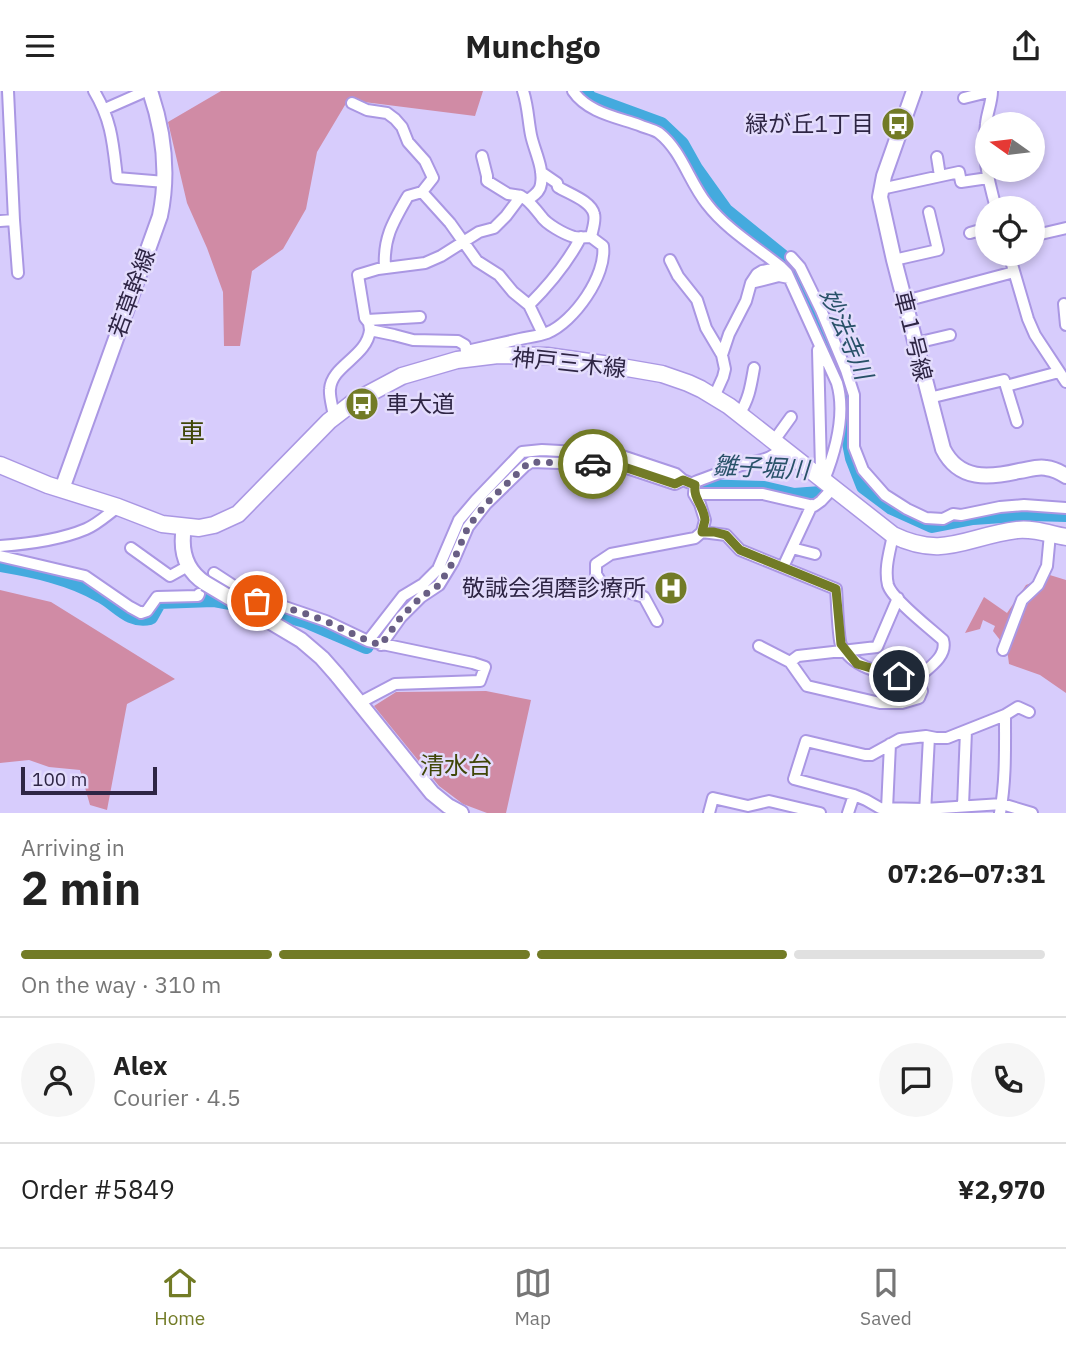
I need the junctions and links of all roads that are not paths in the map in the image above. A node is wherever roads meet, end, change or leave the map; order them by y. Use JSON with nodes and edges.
{"nodes":[{"id":1,"x":8,"y":91,"type":"edge"},
{"id":2,"x":94,"y":91,"type":"edge"},
{"id":3,"x":148,"y":91,"type":"edge"},
{"id":4,"x":523,"y":91,"type":"edge"},
{"id":5,"x":573,"y":91,"type":"edge"},
{"id":6,"x":914,"y":91,"type":"edge"},
{"id":7,"x":992,"y":91,"type":"edge"},
{"id":8,"x":964,"y":98,"type":"dead end"},
{"id":9,"x":352,"y":103,"type":"dead end"},
{"id":10,"x":105,"y":109,"type":"junction"},
{"id":11,"x":988,"y":112,"type":"edge"},
{"id":12,"x":482,"y":156,"type":"dead end"},
{"id":13,"x":937,"y":157,"type":"dead end"},
{"id":14,"x":6,"y":172,"type":"edge"},
{"id":15,"x":541,"y":172,"type":"junction"},
{"id":16,"x":940,"y":176,"type":"junction"},
{"id":17,"x":975,"y":180,"type":"edge"},
{"id":18,"x":165,"y":182,"type":"junction"},
{"id":19,"x":881,"y":189,"type":"junction"},
{"id":20,"x":422,"y":192,"type":"junction"},
{"id":21,"x":525,"y":198,"type":"junction"},
{"id":22,"x":929,"y":212,"type":"dead end"},
{"id":23,"x":15,"y":220,"type":"junction"},
{"id":24,"x":0,"y":221,"type":"edge"},
{"id":25,"x":1066,"y":228,"type":"edge"},
{"id":26,"x":975,"y":232,"type":"edge"},
{"id":27,"x":970,"y":233,"type":"dead end"},
{"id":28,"x":1045,"y":233,"type":"edge"},
{"id":29,"x":586,"y":237,"type":"junction"},
{"id":30,"x":464,"y":243,"type":"junction"},
{"id":31,"x":790,"y":257,"type":"dead end"},
{"id":32,"x":670,"y":260,"type":"dead end"},
{"id":33,"x":894,"y":260,"type":"junction"},
{"id":34,"x":1012,"y":266,"type":"edge"},
{"id":35,"x":781,"y":267,"type":"junction"},
{"id":36,"x":385,"y":268,"type":"junction"},
{"id":37,"x":1014,"y":272,"type":"junction"},
{"id":38,"x":18,"y":273,"type":"dead end"},
{"id":39,"x":789,"y":278,"type":"junction"},
{"id":40,"x":751,"y":283,"type":"junction"},
{"id":41,"x":905,"y":301,"type":"junction"},
{"id":42,"x":1063,"y":304,"type":"dead end"},
{"id":43,"x":529,"y":305,"type":"junction"},
{"id":44,"x":420,"y":317,"type":"dead end"},
{"id":45,"x":368,"y":325,"type":"junction"},
{"id":46,"x":1066,"y":325,"type":"edge"},
{"id":47,"x":543,"y":334,"type":"junction"},
{"id":48,"x":950,"y":335,"type":"dead end"},
{"id":49,"x":817,"y":343,"type":"junction"},
{"id":50,"x":916,"y":343,"type":"junction"},
{"id":51,"x":467,"y":354,"type":"junction"},
{"id":52,"x":722,"y":355,"type":"junction"},
{"id":53,"x":754,"y":368,"type":"dead end"},
{"id":54,"x":1063,"y":377,"type":"edge"},
{"id":55,"x":1006,"y":386,"type":"junction"},
{"id":56,"x":714,"y":397,"type":"junction"},
{"id":57,"x":929,"y":398,"type":"junction"},
{"id":58,"x":739,"y":414,"type":"junction"},
{"id":59,"x":334,"y":417,"type":"junction"},
{"id":60,"x":791,"y":417,"type":"dead end"},
{"id":61,"x":1017,"y":422,"type":"dead end"},
{"id":62,"x":778,"y":445,"type":"junction"},
{"id":63,"x":0,"y":465,"type":"edge"},
{"id":64,"x":1065,"y":473,"type":"edge"},
{"id":65,"x":683,"y":480,"type":"junction"},
{"id":66,"x":826,"y":481,"type":"junction"},
{"id":67,"x":62,"y":489,"type":"junction"},
{"id":68,"x":694,"y":490,"type":"junction"},
{"id":69,"x":812,"y":505,"type":"junction"},
{"id":70,"x":118,"y":507,"type":"junction"},
{"id":71,"x":1066,"y":507,"type":"edge"},
{"id":72,"x":184,"y":527,"type":"junction"},
{"id":73,"x":702,"y":532,"type":"junction"},
{"id":74,"x":893,"y":535,"type":"junction"},
{"id":75,"x":1058,"y":535,"type":"edge"},
{"id":76,"x":0,"y":546,"type":"edge"},
{"id":77,"x":131,"y":548,"type":"dead end"},
{"id":78,"x":792,"y":548,"type":"junction"},
{"id":79,"x":815,"y":554,"type":"dead end"},
{"id":80,"x":0,"y":556,"type":"edge"},
{"id":81,"x":188,"y":566,"type":"junction"},
{"id":82,"x":783,"y":568,"type":"junction"},
{"id":83,"x":206,"y":583,"type":"junction"},
{"id":84,"x":898,"y":598,"type":"junction"},
{"id":85,"x":657,"y":621,"type":"dead end"},
{"id":86,"x":368,"y":641,"type":"junction"},
{"id":87,"x":381,"y":645,"type":"junction"},
{"id":88,"x":759,"y":646,"type":"dead end"},
{"id":89,"x":1003,"y":650,"type":"dead end"},
{"id":90,"x":846,"y":651,"type":"junction"},
{"id":91,"x":790,"y":662,"type":"junction"},
{"id":92,"x":915,"y":680,"type":"junction"},
{"id":93,"x":359,"y":703,"type":"junction"},
{"id":94,"x":1030,"y":712,"type":"dead end"},
{"id":95,"x":1005,"y":715,"type":"junction"},
{"id":96,"x":967,"y":731,"type":"junction"},
{"id":97,"x":929,"y":737,"type":"junction"},
{"id":98,"x":890,"y":744,"type":"junction"},
{"id":99,"x":854,"y":795,"type":"junction"},
{"id":100,"x":963,"y":806,"type":"junction"},
{"id":101,"x":1001,"y":808,"type":"edge"},
{"id":102,"x":887,"y":809,"type":"junction"},
{"id":103,"x":925,"y":811,"type":"edge"},
{"id":104,"x":461,"y":813,"type":"edge"},
{"id":105,"x":709,"y":813,"type":"edge"},
{"id":106,"x":820,"y":813,"type":"edge"},
{"id":107,"x":848,"y":813,"type":"edge"},
{"id":108,"x":1032,"y":813,"type":"edge"}],
"edges":[{"from":1,"to":14,"type":"street"},
{"from":2,"to":10,"type":"street"},
{"from":3,"to":10,"type":"street"},
{"from":3,"to":18,"type":"street","name":"若草幹線"},
{"from":4,"to":15,"type":"street"},
{"from":5,"to":35,"type":"street"},
{"from":6,"to":19,"type":"street","name":"車１号線"},
{"from":7,"to":8,"type":"street"},
{"from":7,"to":11,"type":"street"},
{"from":9,"to":20,"type":"street"},
{"from":10,"to":18,"type":"street"},
{"from":12,"to":21,"type":"street"},
{"from":13,"to":16,"type":"street"},
{"from":14,"to":23,"type":"street"},
{"from":15,"to":21,"type":"street"},
{"from":15,"to":29,"type":"street"},
{"from":16,"to":17,"type":"street"},
{"from":16,"to":19,"type":"street"},
{"from":18,"to":67,"type":"street","name":"若草幹線"},
{"from":19,"to":33,"type":"street","name":"車１号線"},
{"from":20,"to":30,"type":"street"},
{"from":20,"to":36,"type":"street"},
{"from":21,"to":29,"type":"street"},
{"from":21,"to":30,"type":"street"},
{"from":22,"to":33,"type":"street"},
{"from":23,"to":24,"type":"street"},
{"from":23,"to":38,"type":"street"},
{"from":25,"to":28,"type":"street"},
{"from":26,"to":27,"type":"street"},
{"from":29,"to":43,"type":"street"},
{"from":29,"to":47,"type":"street"},
{"from":30,"to":36,"type":"street"},
{"from":30,"to":43,"type":"street"},
{"from":31,"to":71,"type":"street"},
{"from":32,"to":52,"type":"street"},
{"from":33,"to":41,"type":"street","name":"車１号線"},
{"from":34,"to":37,"type":"street"},
{"from":35,"to":39,"type":"street"},
{"from":35,"to":40,"type":"street"},
{"from":36,"to":45,"type":"street"},
{"from":37,"to":41,"type":"street"},
{"from":37,"to":54,"type":"street"},
{"from":39,"to":40,"type":"street"},
{"from":39,"to":49,"type":"street"},
{"from":40,"to":52,"type":"street"},
{"from":41,"to":50,"type":"street","name":"車１号線"},
{"from":42,"to":46,"type":"street"},
{"from":43,"to":47,"type":"street"},
{"from":44,"to":45,"type":"street"},
{"from":45,"to":51,"type":"street"},
{"from":45,"to":59,"type":"street"},
{"from":47,"to":51,"type":"street"},
{"from":48,"to":50,"type":"street"},
{"from":49,"to":66,"type":"street"},
{"from":49,"to":66,"type":"street"},
{"from":50,"to":57,"type":"street","name":"車１号線"},
{"from":51,"to":56,"type":"main road","name":"神戸三木線"},
{"from":51,"to":59,"type":"main road","name":"神戸三木線"},
{"from":52,"to":56,"type":"street"},
{"from":53,"to":58,"type":"street"},
{"from":54,"to":55,"type":"street"},
{"from":55,"to":57,"type":"street"},
{"from":55,"to":61,"type":"street"},
{"from":56,"to":58,"type":"main road","name":"神戸三木線"},
{"from":57,"to":64,"type":"street","name":"車１号線"},
{"from":58,"to":62,"type":"main road","name":"神戸三木線"},
{"from":59,"to":72,"type":"main road","name":"神戸三木線"},
{"from":60,"to":62,"type":"street"},
{"from":62,"to":66,"type":"main road","name":"神戸三木線"},
{"from":62,"to":68,"type":"street"},
{"from":63,"to":67,"type":"main road","name":"神戸三木線"},
{"from":65,"to":68,"type":"street"},
{"from":65,"to":86,"type":"street"},
{"from":65,"to":87,"type":"street"},
{"from":66,"to":69,"type":"street"},
{"from":66,"to":74,"type":"main road","name":"神戸三木線"},
{"from":67,"to":70,"type":"main road","name":"神戸三木線"},
{"from":68,"to":69,"type":"street"},
{"from":68,"to":73,"type":"street"},
{"from":69,"to":78,"type":"street"},
{"from":70,"to":72,"type":"main road","name":"神戸三木線"},
{"from":70,"to":76,"type":"street"},
{"from":72,"to":81,"type":"street"},
{"from":73,"to":82,"type":"street"},
{"from":73,"to":85,"type":"street"},
{"from":74,"to":75,"type":"main road","name":"神戸三木線"},
{"from":74,"to":84,"type":"street"},
{"from":75,"to":89,"type":"street"},
{"from":77,"to":81,"type":"street"},
{"from":78,"to":79,"type":"street"},
{"from":78,"to":82,"type":"street"},
{"from":80,"to":83,"type":"street"},
{"from":81,"to":83,"type":"street"},
{"from":82,"to":90,"type":"street"},
{"from":83,"to":86,"type":"street"},
{"from":83,"to":93,"type":"street","bridge":true},
{"from":84,"to":90,"type":"street"},
{"from":84,"to":92,"type":"street"},
{"from":86,"to":87,"type":"street"},
{"from":87,"to":93,"type":"street"},
{"from":88,"to":91,"type":"street"},
{"from":90,"to":91,"type":"street"},
{"from":90,"to":92,"type":"street"},
{"from":91,"to":92,"type":"street"},
{"from":93,"to":104,"type":"street"},
{"from":94,"to":95,"type":"street"},
{"from":95,"to":96,"type":"street"},
{"from":95,"to":101,"type":"street"},
{"from":96,"to":97,"type":"street"},
{"from":96,"to":100,"type":"street"},
{"from":97,"to":98,"type":"street"},
{"from":97,"to":103,"type":"street"},
{"from":98,"to":99,"type":"street"},
{"from":98,"to":102,"type":"street"},
{"from":99,"to":102,"type":"street"},
{"from":99,"to":107,"type":"street"},
{"from":100,"to":101,"type":"street"},
{"from":100,"to":103,"type":"street"},
{"from":101,"to":108,"type":"street"},
{"from":102,"to":103,"type":"street"},
{"from":105,"to":106,"type":"street"}]}
